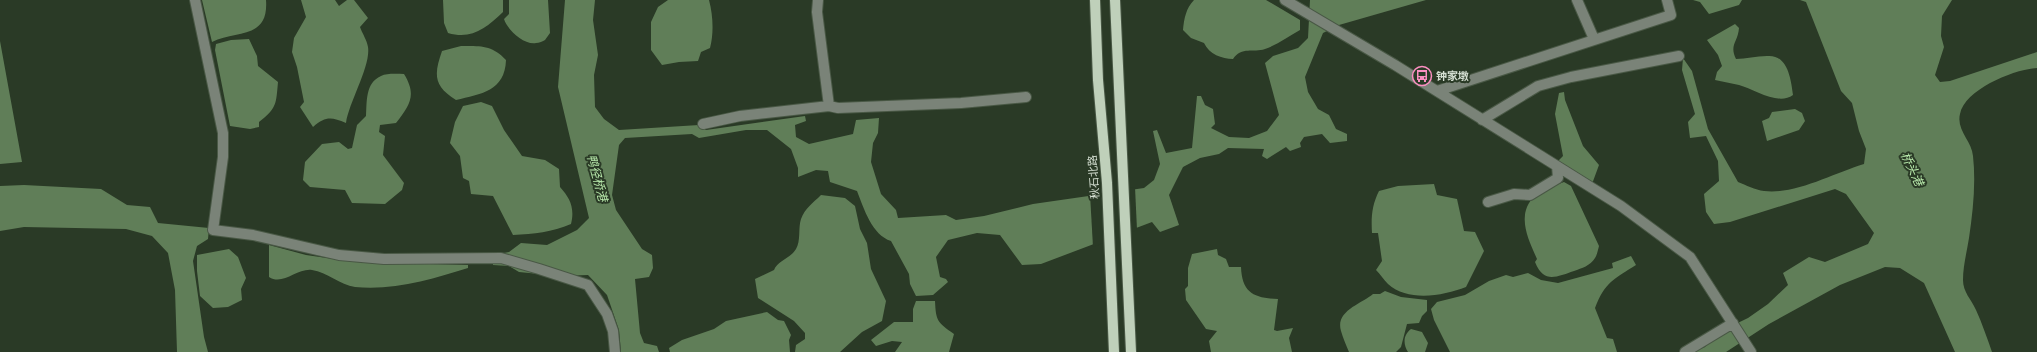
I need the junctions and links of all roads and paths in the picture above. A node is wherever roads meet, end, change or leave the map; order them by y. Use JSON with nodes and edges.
{"nodes":[{"id":1,"x":195,"y":0,"type":"edge"},
{"id":2,"x":818,"y":0,"type":"edge"},
{"id":3,"x":1095,"y":0,"type":"edge"},
{"id":4,"x":1115,"y":0,"type":"edge"},
{"id":5,"x":1285,"y":0,"type":"edge"},
{"id":6,"x":1577,"y":0,"type":"edge"},
{"id":7,"x":1667,"y":0,"type":"edge"},
{"id":8,"x":1594,"y":39,"type":"junction"},
{"id":9,"x":1679,"y":56,"type":"dead end"},
{"id":10,"x":1437,"y":91,"type":"junction"},
{"id":11,"x":1026,"y":97,"type":"dead end"},
{"id":12,"x":829,"y":106,"type":"junction"},
{"id":13,"x":1482,"y":120,"type":"junction"},
{"id":14,"x":703,"y":124,"type":"dead end"},
{"id":15,"x":1557,"y":166,"type":"junction"},
{"id":16,"x":1488,"y":202,"type":"dead end"},
{"id":17,"x":1733,"y":324,"type":"junction"},
{"id":18,"x":1749,"y":348,"type":"edge"},
{"id":19,"x":615,"y":352,"type":"edge"},
{"id":20,"x":1114,"y":352,"type":"edge"},
{"id":21,"x":1131,"y":352,"type":"edge"},
{"id":22,"x":1685,"y":352,"type":"edge"}],
"edges":[{"from":1,"to":19,"type":"street"},
{"from":2,"to":12,"type":"street"},
{"from":3,"to":20,"type":"main road","name":"秋石北路"},
{"from":4,"to":21,"type":"main road"},
{"from":5,"to":10,"type":"street"},
{"from":6,"to":8,"type":"street"},
{"from":7,"to":8,"type":"street"},
{"from":8,"to":10,"type":"street"},
{"from":9,"to":13,"type":"street"},
{"from":10,"to":13,"type":"street"},
{"from":11,"to":12,"type":"street"},
{"from":12,"to":14,"type":"street"},
{"from":13,"to":15,"type":"street"},
{"from":15,"to":16,"type":"street"},
{"from":15,"to":17,"type":"street"},
{"from":17,"to":18,"type":"street"},
{"from":17,"to":22,"type":"street"}]}
